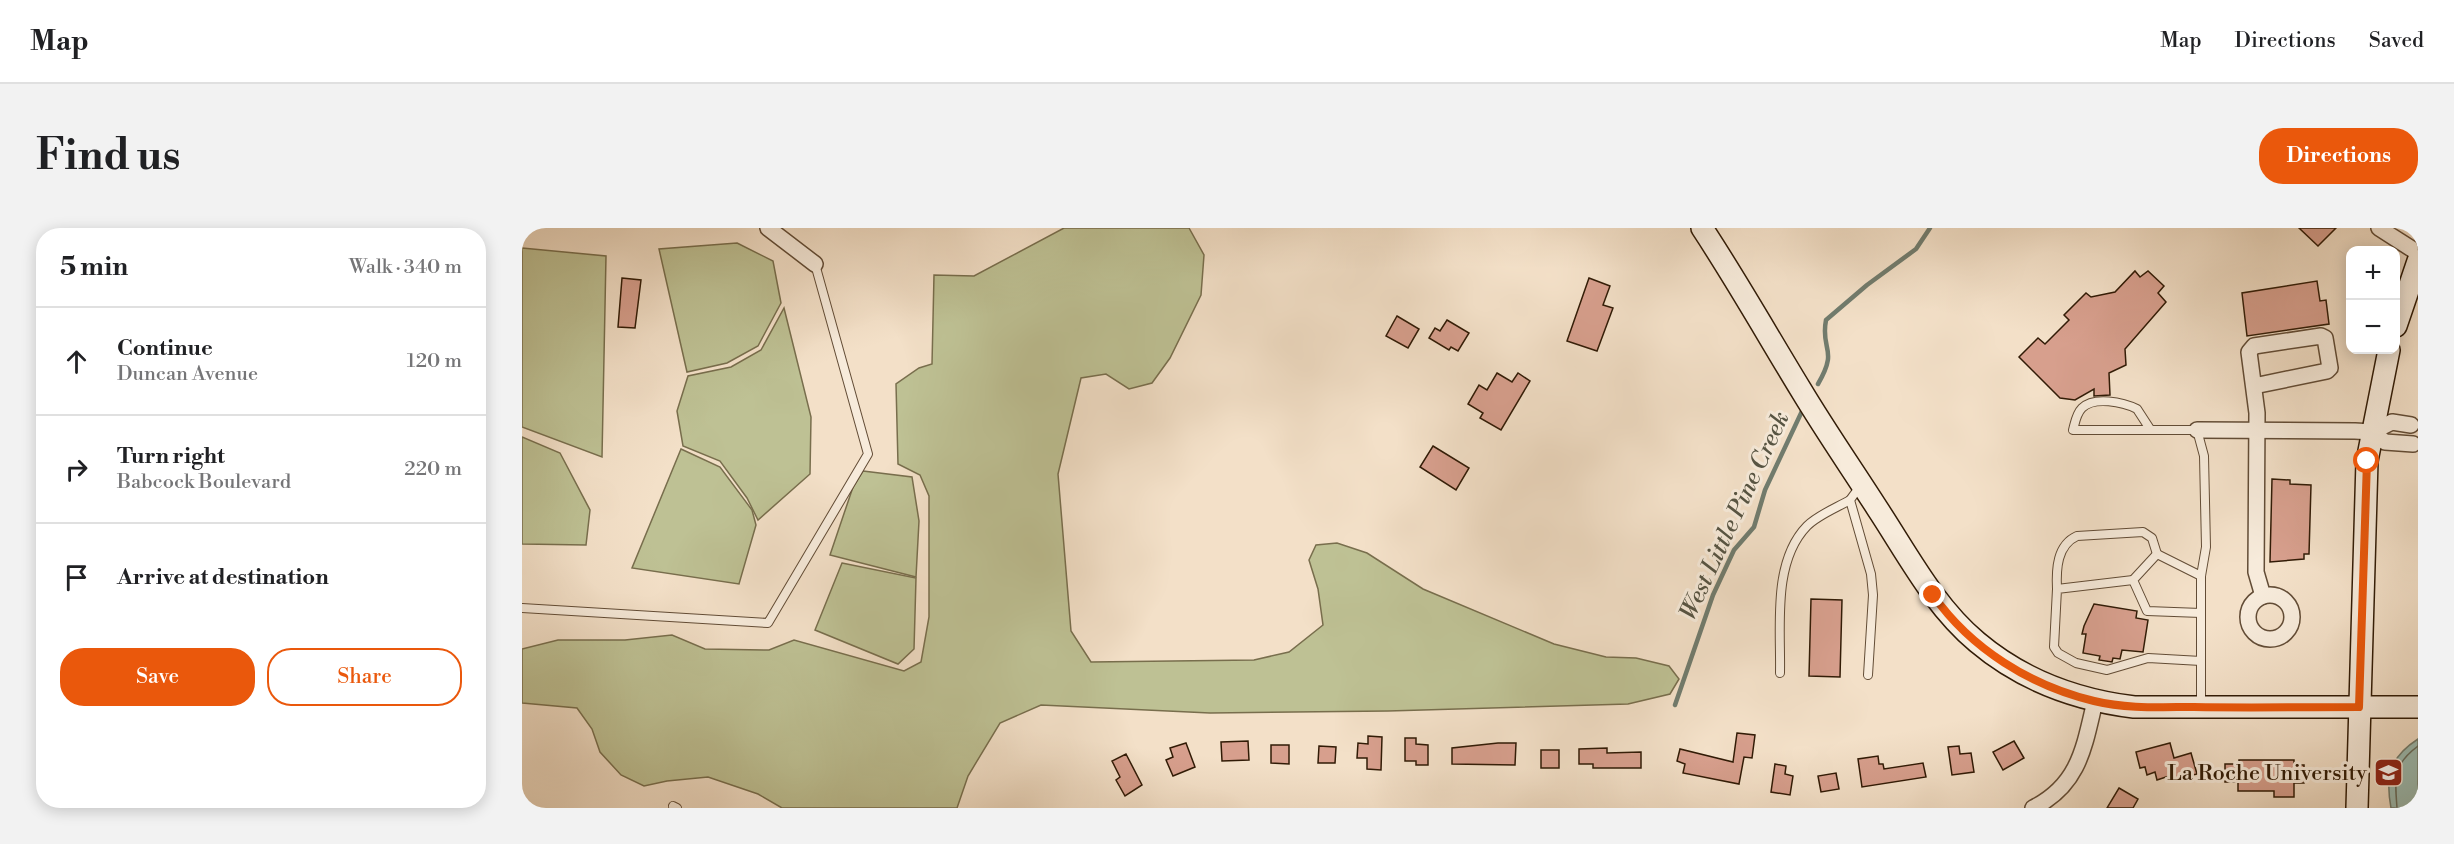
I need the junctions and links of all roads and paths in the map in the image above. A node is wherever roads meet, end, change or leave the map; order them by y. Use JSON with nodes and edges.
{"nodes":[{"id":1,"x":768,"y":228,"type":"edge"},
{"id":2,"x":1702,"y":228,"type":"edge"},
{"id":3,"x":2379,"y":228,"type":"edge"},
{"id":4,"x":2418,"y":253,"type":"edge"},
{"id":5,"x":2418,"y":261,"type":"edge"},
{"id":6,"x":815,"y":264,"type":"joint"},
{"id":7,"x":2400,"y":314,"type":"edge"},
{"id":8,"x":2388,"y":354,"type":"edge"},
{"id":9,"x":2254,"y":386,"type":"junction"},
{"id":10,"x":2415,"y":421,"type":"edge"},
{"id":11,"x":2150,"y":429,"type":"junction"},
{"id":12,"x":2197,"y":430,"type":"junction"},
{"id":13,"x":2257,"y":430,"type":"junction"},
{"id":14,"x":2372,"y":432,"type":"junction"},
{"id":15,"x":2416,"y":447,"type":"edge"},
{"id":16,"x":1856,"y":492,"type":"junction"},
{"id":17,"x":2157,"y":554,"type":"junction"},
{"id":18,"x":2200,"y":576,"type":"junction"},
{"id":19,"x":2133,"y":580,"type":"junction"},
{"id":20,"x":2056,"y":588,"type":"junction"},
{"id":21,"x":2263,"y":596,"type":"dead end"},
{"id":22,"x":522,"y":608,"type":"edge"},
{"id":23,"x":2201,"y":613,"type":"junction"},
{"id":24,"x":2201,"y":661,"type":"junction"},
{"id":25,"x":1780,"y":673,"type":"dead end"},
{"id":26,"x":1868,"y":675,"type":"dead end"},
{"id":27,"x":2095,"y":701,"type":"junction"},
{"id":28,"x":2201,"y":707,"type":"junction"},
{"id":29,"x":2359,"y":707,"type":"junction"},
{"id":30,"x":2418,"y":707,"type":"edge"},
{"id":31,"x":2033,"y":808,"type":"edge"},
{"id":32,"x":2357,"y":808,"type":"edge"}],
"edges":[{"from":1,"to":6,"type":"street"},
{"from":2,"to":16,"type":"street"},
{"from":3,"to":4,"type":"street"},
{"from":5,"to":7,"type":"street"},
{"from":6,"to":22,"type":"lane"},
{"from":8,"to":14,"type":"street"},
{"from":9,"to":9,"type":"street"},
{"from":9,"to":13,"type":"street"},
{"from":10,"to":14,"type":"street"},
{"from":10,"to":15,"type":"street"},
{"from":11,"to":11,"type":"lane"},
{"from":11,"to":12,"type":"lane"},
{"from":12,"to":13,"type":"street"},
{"from":12,"to":18,"type":"lane"},
{"from":13,"to":14,"type":"street"},
{"from":13,"to":21,"type":"street"},
{"from":14,"to":15,"type":"street"},
{"from":14,"to":29,"type":"street"},
{"from":16,"to":25,"type":"lane"},
{"from":16,"to":26,"type":"lane"},
{"from":16,"to":27,"type":"street"},
{"from":17,"to":18,"type":"lane"},
{"from":17,"to":19,"type":"lane"},
{"from":17,"to":20,"type":"lane"},
{"from":18,"to":23,"type":"lane"},
{"from":19,"to":20,"type":"lane"},
{"from":19,"to":23,"type":"lane"},
{"from":20,"to":24,"type":"lane"},
{"from":23,"to":24,"type":"lane"},
{"from":24,"to":28,"type":"lane"},
{"from":27,"to":28,"type":"street"},
{"from":27,"to":31,"type":"street"},
{"from":28,"to":29,"type":"street"},
{"from":29,"to":30,"type":"street"},
{"from":29,"to":32,"type":"street"}]}
